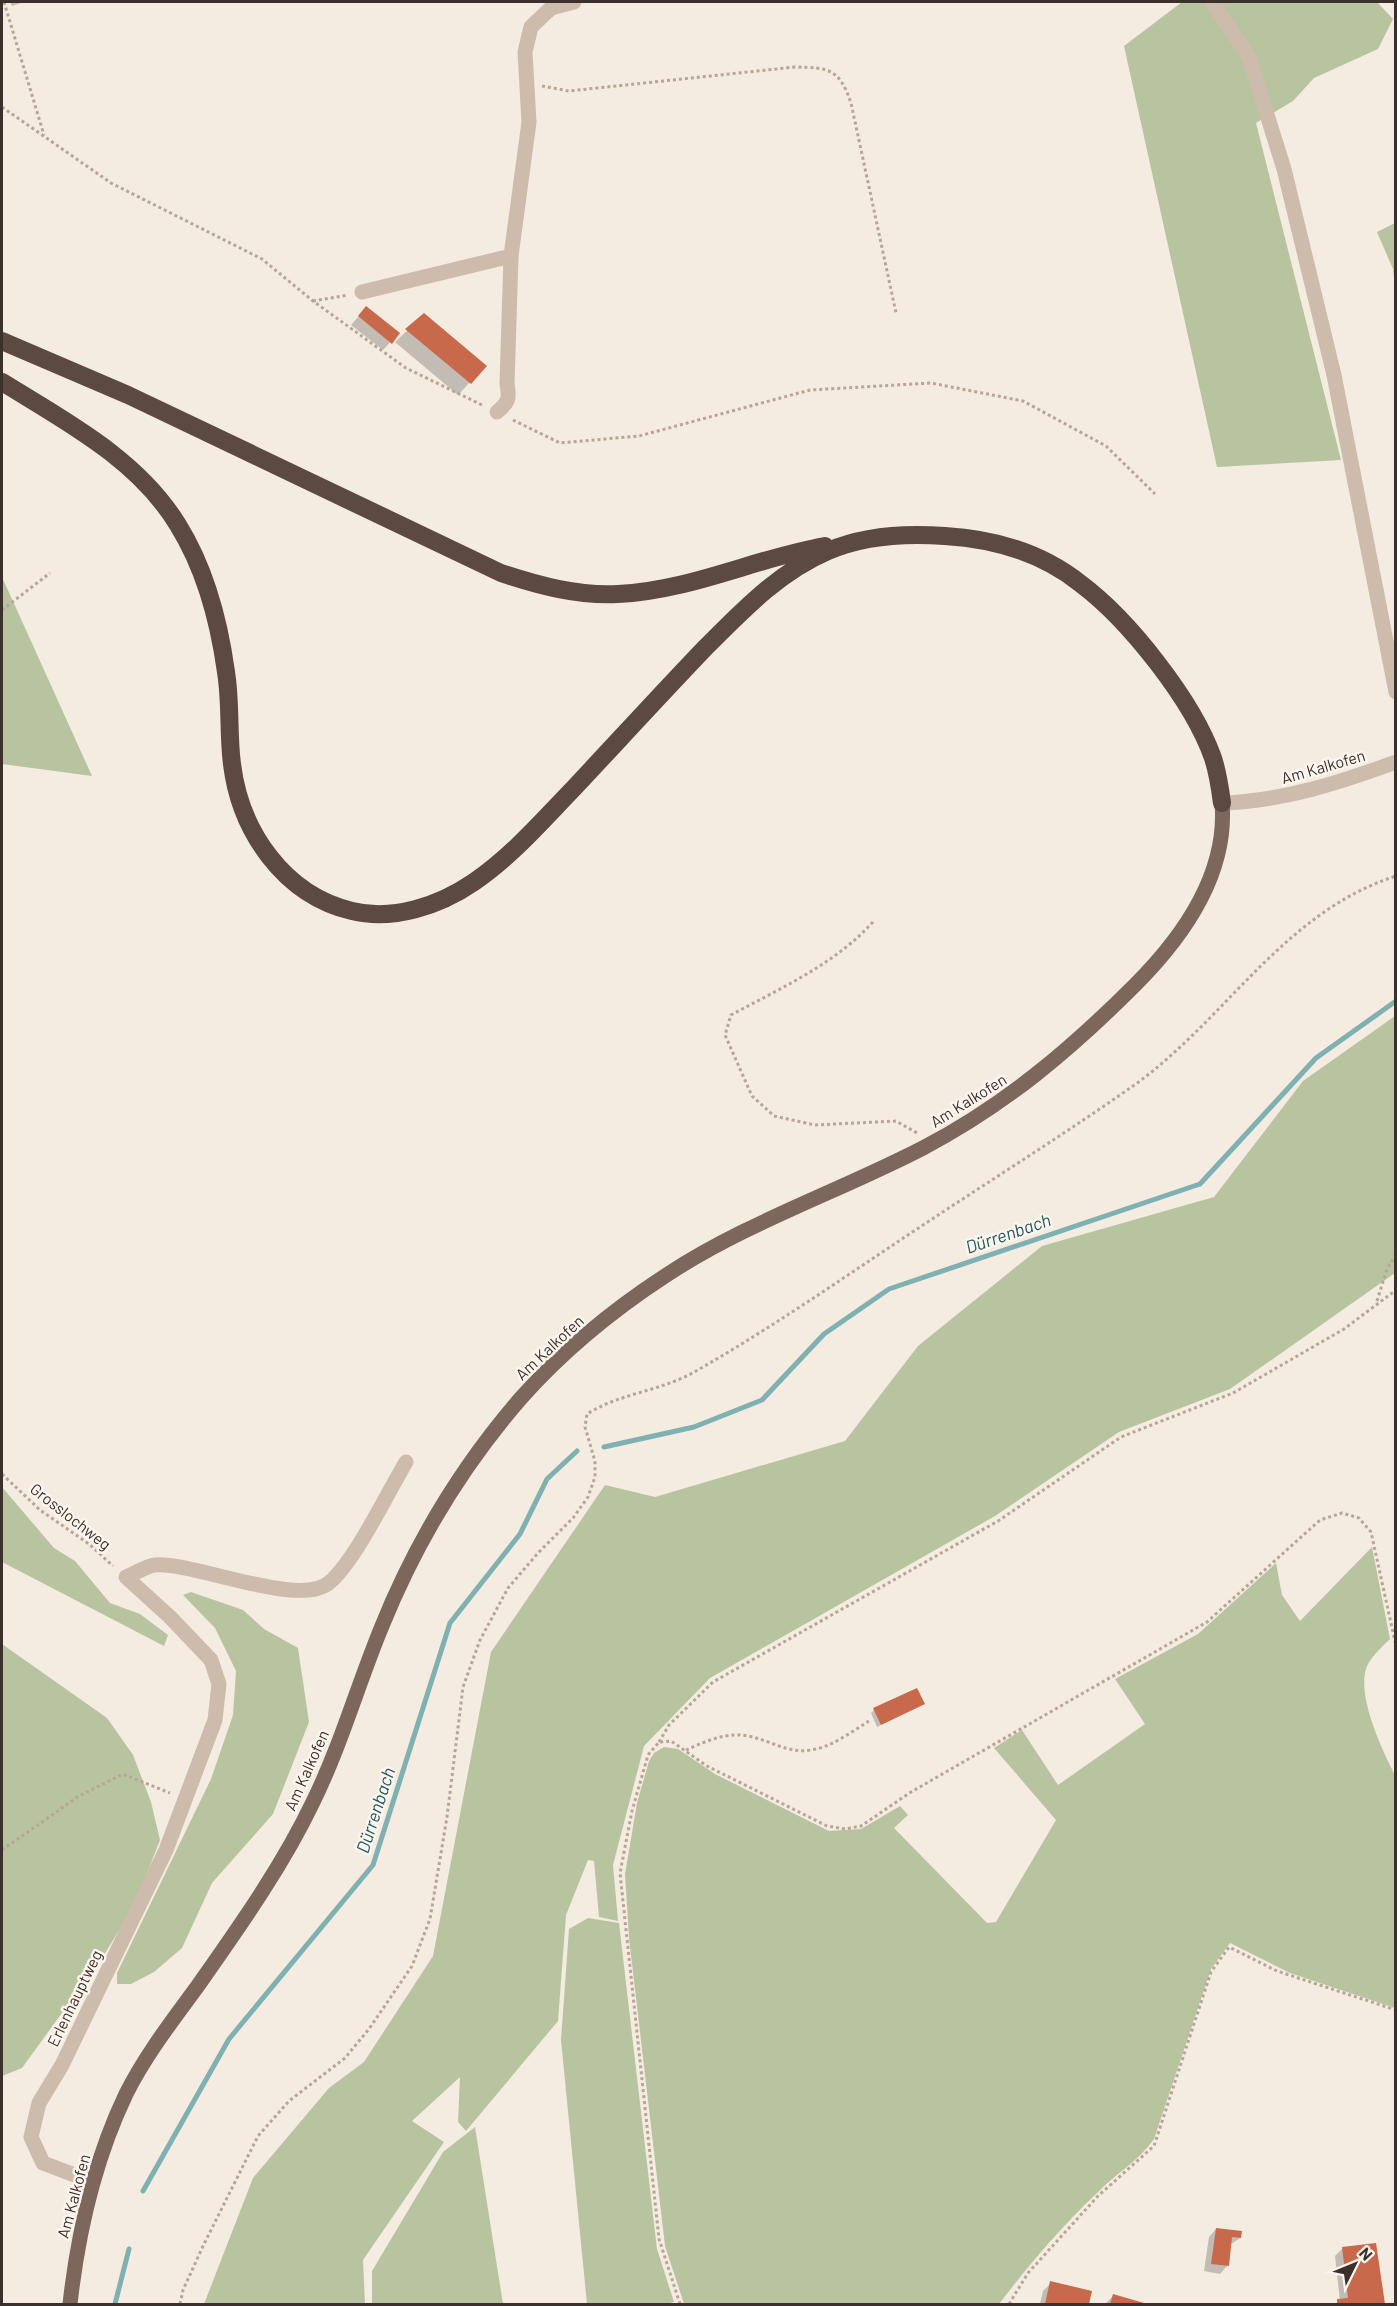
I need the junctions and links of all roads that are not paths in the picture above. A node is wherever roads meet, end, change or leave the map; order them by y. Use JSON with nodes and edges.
{"nodes":[{"id":1,"x":574,"y":2,"type":"edge"},
{"id":2,"x":1212,"y":2,"type":"edge"},
{"id":3,"x":512,"y":256,"type":"junction"},
{"id":4,"x":362,"y":292,"type":"road end"},
{"id":5,"x":2,"y":341,"type":"edge"},
{"id":6,"x":2,"y":382,"type":"edge"},
{"id":7,"x":496,"y":412,"type":"road end"},
{"id":8,"x":859,"y":541,"type":"junction"},
{"id":9,"x":1395,"y":692,"type":"edge"},
{"id":10,"x":1395,"y":762,"type":"edge"},
{"id":11,"x":1222,"y":803,"type":"junction"},
{"id":12,"x":406,"y":1462,"type":"dead end"},
{"id":13,"x":93,"y":2182,"type":"junction"},
{"id":14,"x":70,"y":2304,"type":"edge"}],
"edges":[{"from":1,"to":3,"type":"street"},
{"from":2,"to":9,"type":"street"},
{"from":3,"to":4,"type":"street"},
{"from":3,"to":7,"type":"street"},
{"from":5,"to":8,"type":"highway"},
{"from":6,"to":8,"type":"highway"},
{"from":8,"to":11,"type":"highway"},
{"from":10,"to":11,"type":"street","name":"Am Kalkofen"},
{"from":11,"to":13,"type":"main road","name":"Am Kalkofen"},
{"from":12,"to":13,"type":"street","name":"Erlenhauptweg"},
{"from":13,"to":14,"type":"main road","name":"Am Kalkofen"}]}
